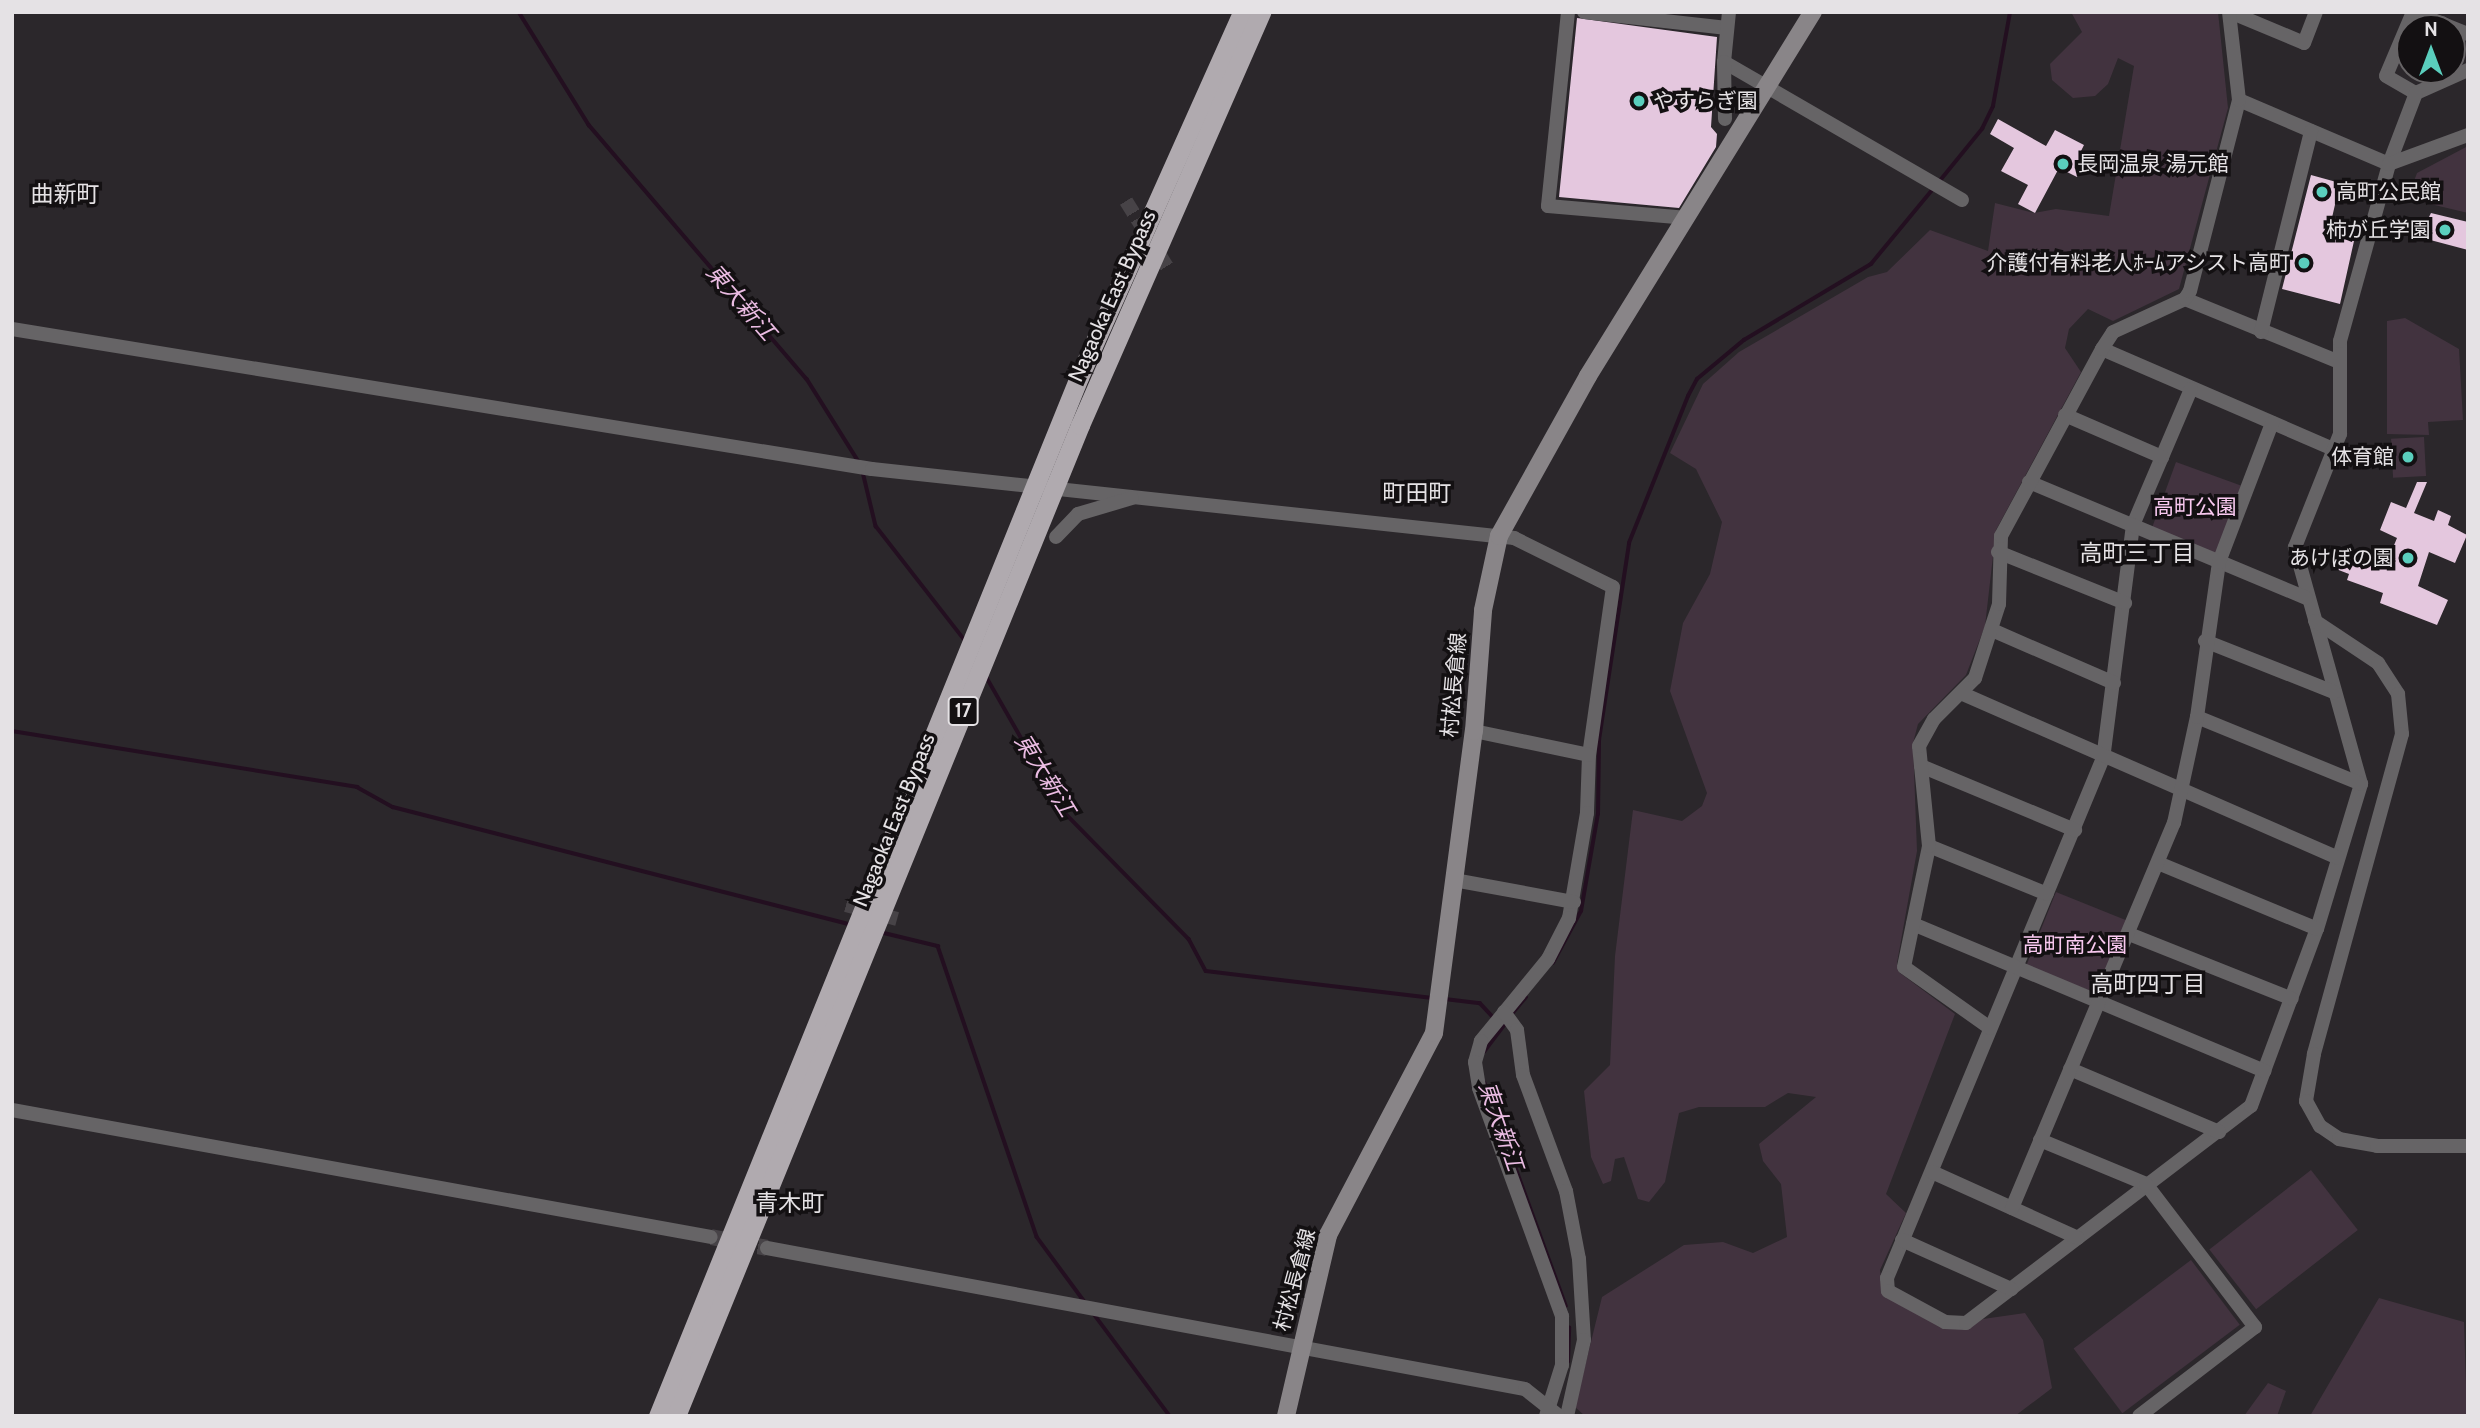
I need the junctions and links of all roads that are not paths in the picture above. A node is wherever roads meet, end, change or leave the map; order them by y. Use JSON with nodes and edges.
{"nodes":[{"id":1,"x":1242,"y":12,"type":"edge"},
{"id":2,"x":1261,"y":12,"type":"edge"},
{"id":3,"x":1569,"y":12,"type":"edge"},
{"id":4,"x":1584,"y":12,"type":"edge"},
{"id":5,"x":1729,"y":12,"type":"edge"},
{"id":6,"x":1813,"y":12,"type":"edge"},
{"id":7,"x":2230,"y":12,"type":"edge"},
{"id":8,"x":2316,"y":12,"type":"edge"},
{"id":9,"x":2413,"y":12,"type":"edge"},
{"id":10,"x":1727,"y":28,"type":"junction"},
{"id":11,"x":2468,"y":34,"type":"edge"},
{"id":12,"x":1724,"y":62,"type":"junction"},
{"id":13,"x":2468,"y":70,"type":"edge"},
{"id":14,"x":1769,"y":88,"type":"junction"},
{"id":15,"x":2416,"y":93,"type":"junction"},
{"id":16,"x":2239,"y":100,"type":"junction"},
{"id":17,"x":1725,"y":120,"type":"dead end"},
{"id":18,"x":2311,"y":131,"type":"junction"},
{"id":19,"x":2468,"y":135,"type":"edge"},
{"id":20,"x":2389,"y":164,"type":"junction"},
{"id":21,"x":1962,"y":200,"type":"dead end"},
{"id":22,"x":1687,"y":218,"type":"junction"},
{"id":23,"x":2185,"y":299,"type":"junction"},
{"id":24,"x":12,"y":330,"type":"edge"},
{"id":25,"x":2261,"y":332,"type":"junction"},
{"id":26,"x":2102,"y":349,"type":"junction"},
{"id":27,"x":2337,"y":361,"type":"junction"},
{"id":28,"x":2191,"y":388,"type":"junction"},
{"id":29,"x":2065,"y":415,"type":"junction"},
{"id":30,"x":2273,"y":423,"type":"junction"},
{"id":31,"x":2335,"y":450,"type":"junction"},
{"id":32,"x":2162,"y":457,"type":"junction"},
{"id":33,"x":2029,"y":482,"type":"junction"},
{"id":34,"x":1044,"y":487,"type":"junction"},
{"id":35,"x":1133,"y":497,"type":"junction"},
{"id":36,"x":2133,"y":525,"type":"junction"},
{"id":37,"x":1499,"y":536,"type":"junction"},
{"id":38,"x":1056,"y":537,"type":"dead end"},
{"id":39,"x":1998,"y":552,"type":"junction"},
{"id":40,"x":2219,"y":562,"type":"junction"},
{"id":41,"x":2306,"y":598,"type":"junction"},
{"id":42,"x":2124,"y":603,"type":"junction"},
{"id":43,"x":2315,"y":621,"type":"junction"},
{"id":44,"x":1992,"y":630,"type":"junction"},
{"id":45,"x":2205,"y":640,"type":"junction"},
{"id":46,"x":2114,"y":683,"type":"junction"},
{"id":47,"x":2334,"y":692,"type":"junction"},
{"id":48,"x":1963,"y":694,"type":"junction"},
{"id":49,"x":2197,"y":717,"type":"junction"},
{"id":50,"x":1474,"y":731,"type":"junction"},
{"id":51,"x":1589,"y":755,"type":"junction"},
{"id":52,"x":2102,"y":758,"type":"junction"},
{"id":53,"x":1921,"y":766,"type":"junction"},
{"id":54,"x":2361,"y":784,"type":"junction"},
{"id":55,"x":2185,"y":790,"type":"junction"},
{"id":56,"x":2075,"y":830,"type":"junction"},
{"id":57,"x":1929,"y":846,"type":"junction"},
{"id":58,"x":2338,"y":858,"type":"junction"},
{"id":59,"x":2158,"y":863,"type":"junction"},
{"id":60,"x":1454,"y":880,"type":"junction"},
{"id":61,"x":2048,"y":894,"type":"junction"},
{"id":62,"x":1574,"y":902,"type":"junction"},
{"id":63,"x":1913,"y":924,"type":"junction"},
{"id":64,"x":2317,"y":929,"type":"junction"},
{"id":65,"x":2129,"y":934,"type":"junction"},
{"id":66,"x":2017,"y":966,"type":"junction"},
{"id":67,"x":2292,"y":999,"type":"junction"},
{"id":68,"x":2098,"y":1002,"type":"junction"},
{"id":69,"x":1504,"y":1013,"type":"junction"},
{"id":70,"x":1990,"y":1028,"type":"junction"},
{"id":71,"x":2070,"y":1069,"type":"junction"},
{"id":72,"x":2265,"y":1071,"type":"junction"},
{"id":73,"x":12,"y":1110,"type":"edge"},
{"id":74,"x":2219,"y":1132,"type":"junction"},
{"id":75,"x":2040,"y":1140,"type":"junction"},
{"id":76,"x":2468,"y":1146,"type":"edge"},
{"id":77,"x":1932,"y":1172,"type":"junction"},
{"id":78,"x":2146,"y":1184,"type":"junction"},
{"id":79,"x":2012,"y":1208,"type":"junction"},
{"id":80,"x":711,"y":1237,"type":"tunnel mouth"},
{"id":81,"x":2078,"y":1238,"type":"junction"},
{"id":82,"x":1902,"y":1240,"type":"junction"},
{"id":83,"x":766,"y":1248,"type":"tunnel mouth"},
{"id":84,"x":2011,"y":1289,"type":"junction"},
{"id":85,"x":1300,"y":1347,"type":"junction"},
{"id":86,"x":1551,"y":1412,"type":"edge"},
{"id":87,"x":658,"y":1416,"type":"edge"},
{"id":88,"x":676,"y":1416,"type":"edge"},
{"id":89,"x":1286,"y":1416,"type":"edge"},
{"id":90,"x":1567,"y":1416,"type":"edge"},
{"id":91,"x":2139,"y":1416,"type":"edge"}],
"edges":[{"from":1,"to":34,"type":"highway","name":"Nagaoka East Bypass","number":"17"},
{"from":2,"to":34,"type":"highway","name":"Nagaoka East Bypass","number":"17"},
{"from":3,"to":22,"type":"street"},
{"from":4,"to":10,"type":"street"},
{"from":5,"to":10,"type":"street"},
{"from":6,"to":14,"type":"main road","name":"村松長倉線"},
{"from":7,"to":8,"type":"street"},
{"from":7,"to":16,"type":"street"},
{"from":9,"to":11,"type":"street"},
{"from":9,"to":15,"type":"street"},
{"from":10,"to":12,"type":"street"},
{"from":12,"to":14,"type":"street"},
{"from":12,"to":17,"type":"street"},
{"from":13,"to":15,"type":"street"},
{"from":14,"to":21,"type":"street"},
{"from":14,"to":22,"type":"main road","name":"村松長倉線"},
{"from":15,"to":20,"type":"street"},
{"from":16,"to":18,"type":"street"},
{"from":16,"to":23,"type":"street"},
{"from":18,"to":20,"type":"street"},
{"from":18,"to":25,"type":"street"},
{"from":19,"to":20,"type":"street"},
{"from":20,"to":27,"type":"street"},
{"from":22,"to":37,"type":"main road","name":"村松長倉線"},
{"from":23,"to":25,"type":"street"},
{"from":23,"to":26,"type":"street"},
{"from":24,"to":34,"type":"street"},
{"from":25,"to":27,"type":"street"},
{"from":26,"to":28,"type":"street"},
{"from":26,"to":29,"type":"street"},
{"from":27,"to":31,"type":"street"},
{"from":28,"to":30,"type":"street"},
{"from":28,"to":32,"type":"street"},
{"from":29,"to":32,"type":"street"},
{"from":29,"to":33,"type":"street"},
{"from":30,"to":31,"type":"street"},
{"from":30,"to":40,"type":"street"},
{"from":31,"to":41,"type":"street"},
{"from":32,"to":36,"type":"street"},
{"from":33,"to":36,"type":"street"},
{"from":33,"to":39,"type":"street"},
{"from":34,"to":35,"type":"street"},
{"from":34,"to":87,"type":"highway","name":"Nagaoka East Bypass","number":"17"},
{"from":34,"to":88,"type":"highway","name":"Nagaoka East Bypass","number":"17"},
{"from":35,"to":37,"type":"street"},
{"from":35,"to":38,"type":"street"},
{"from":36,"to":40,"type":"street"},
{"from":36,"to":42,"type":"street"},
{"from":37,"to":50,"type":"main road","name":"村松長倉線"},
{"from":37,"to":51,"type":"street"},
{"from":39,"to":42,"type":"street"},
{"from":39,"to":44,"type":"street"},
{"from":40,"to":41,"type":"street"},
{"from":40,"to":45,"type":"street"},
{"from":41,"to":43,"type":"street"},
{"from":42,"to":46,"type":"street"},
{"from":43,"to":47,"type":"street"},
{"from":43,"to":76,"type":"street"},
{"from":44,"to":46,"type":"street"},
{"from":44,"to":48,"type":"street"},
{"from":45,"to":47,"type":"street"},
{"from":45,"to":49,"type":"street"},
{"from":46,"to":52,"type":"street"},
{"from":47,"to":54,"type":"street"},
{"from":48,"to":52,"type":"street"},
{"from":48,"to":53,"type":"street"},
{"from":49,"to":54,"type":"street"},
{"from":49,"to":55,"type":"street"},
{"from":50,"to":51,"type":"street"},
{"from":50,"to":60,"type":"main road","name":"村松長倉線"},
{"from":51,"to":62,"type":"street"},
{"from":52,"to":55,"type":"street"},
{"from":52,"to":56,"type":"street"},
{"from":53,"to":56,"type":"street"},
{"from":53,"to":57,"type":"street"},
{"from":54,"to":58,"type":"street"},
{"from":55,"to":58,"type":"street"},
{"from":55,"to":59,"type":"street"},
{"from":56,"to":61,"type":"street"},
{"from":57,"to":61,"type":"street"},
{"from":57,"to":63,"type":"street"},
{"from":58,"to":64,"type":"street"},
{"from":59,"to":64,"type":"street"},
{"from":59,"to":65,"type":"street"},
{"from":60,"to":62,"type":"street"},
{"from":60,"to":85,"type":"main road","name":"村松長倉線"},
{"from":61,"to":66,"type":"street"},
{"from":62,"to":69,"type":"street"},
{"from":63,"to":66,"type":"street"},
{"from":63,"to":70,"type":"street"},
{"from":64,"to":67,"type":"street"},
{"from":65,"to":67,"type":"street"},
{"from":65,"to":68,"type":"street"},
{"from":66,"to":68,"type":"street"},
{"from":66,"to":70,"type":"street"},
{"from":67,"to":72,"type":"street"},
{"from":68,"to":71,"type":"street"},
{"from":68,"to":72,"type":"street"},
{"from":69,"to":86,"type":"street"},
{"from":69,"to":90,"type":"street"},
{"from":70,"to":77,"type":"street"},
{"from":71,"to":74,"type":"street"},
{"from":71,"to":75,"type":"street"},
{"from":72,"to":74,"type":"street"},
{"from":73,"to":80,"type":"street"},
{"from":74,"to":78,"type":"street"},
{"from":75,"to":78,"type":"street"},
{"from":75,"to":79,"type":"street"},
{"from":77,"to":79,"type":"street"},
{"from":77,"to":82,"type":"street"},
{"from":78,"to":81,"type":"street"},
{"from":78,"to":91,"type":"street"},
{"from":79,"to":81,"type":"street"},
{"from":81,"to":84,"type":"street"},
{"from":82,"to":84,"type":"street"},
{"from":82,"to":84,"type":"street"},
{"from":83,"to":85,"type":"street"},
{"from":85,"to":86,"type":"street"},
{"from":85,"to":89,"type":"main road","name":"村松長倉線"}]}
